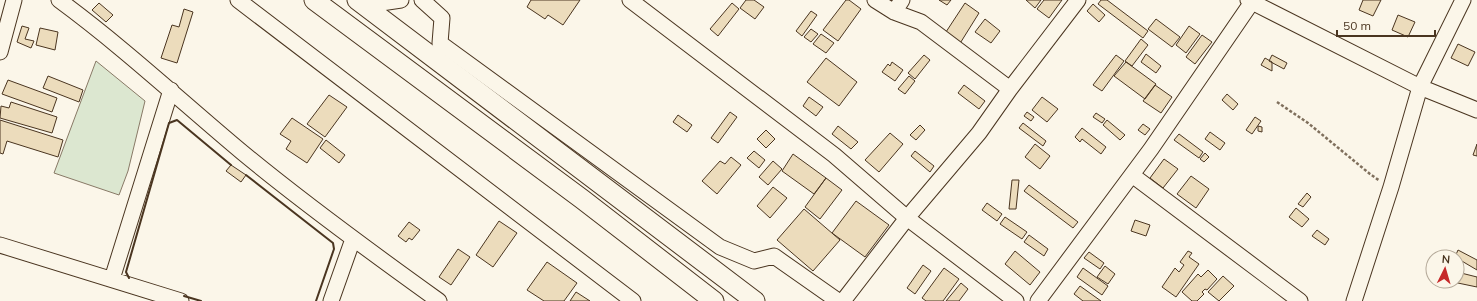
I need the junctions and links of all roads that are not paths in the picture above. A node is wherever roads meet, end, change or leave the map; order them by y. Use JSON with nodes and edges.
{"nodes":[{"id":1,"x":14,"y":0,"type":"edge"},
{"id":2,"x":59,"y":0,"type":"edge"},
{"id":3,"x":238,"y":0,"type":"edge"},
{"id":4,"x":314,"y":0,"type":"edge"},
{"id":5,"x":357,"y":0,"type":"edge"},
{"id":6,"x":378,"y":0,"type":"edge"},
{"id":7,"x":401,"y":0,"type":"edge"},
{"id":8,"x":422,"y":0,"type":"edge"},
{"id":9,"x":630,"y":0,"type":"edge"},
{"id":10,"x":875,"y":0,"type":"edge"},
{"id":11,"x":1078,"y":0,"type":"edge"},
{"id":12,"x":1463,"y":0,"type":"edge"},
{"id":13,"x":1250,"y":1,"type":"edge"},
{"id":14,"x":898,"y":6,"type":"edge"},
{"id":15,"x":0,"y":52,"type":"edge"},
{"id":16,"x":1420,"y":87,"type":"junction"},
{"id":17,"x":1010,"y":89,"type":"junction"},
{"id":18,"x":171,"y":90,"type":"junction"},
{"id":19,"x":1477,"y":110,"type":"edge"},
{"id":20,"x":1132,"y":175,"type":"junction"},
{"id":21,"x":908,"y":218,"type":"junction"},
{"id":22,"x":353,"y":239,"type":"junction"},
{"id":23,"x":0,"y":244,"type":"edge"},
{"id":24,"x":112,"y":279,"type":"junction"},
{"id":25,"x":180,"y":301,"type":"edge"},
{"id":26,"x":330,"y":301,"type":"edge"},
{"id":27,"x":438,"y":301,"type":"edge"},
{"id":28,"x":633,"y":301,"type":"edge"},
{"id":29,"x":714,"y":301,"type":"edge"},
{"id":30,"x":755,"y":301,"type":"edge"},
{"id":31,"x":838,"y":301,"type":"edge"},
{"id":32,"x":842,"y":301,"type":"edge"},
{"id":33,"x":1016,"y":301,"type":"edge"},
{"id":34,"x":1038,"y":301,"type":"edge"},
{"id":35,"x":1300,"y":301,"type":"edge"},
{"id":36,"x":1354,"y":301,"type":"edge"}],
"edges":[{"from":1,"to":15,"type":"street"},
{"from":2,"to":18,"type":"street"},
{"from":3,"to":28,"type":"street"},
{"from":4,"to":29,"type":"main road"},
{"from":5,"to":30,"type":"main road"},
{"from":6,"to":7,"type":"street"},
{"from":8,"to":31,"type":"street"},
{"from":9,"to":21,"type":"street"},
{"from":10,"to":14,"type":"street"},
{"from":11,"to":17,"type":"street"},
{"from":12,"to":16,"type":"street"},
{"from":13,"to":16,"type":"street"},
{"from":13,"to":20,"type":"street"},
{"from":14,"to":17,"type":"street"},
{"from":16,"to":19,"type":"street"},
{"from":16,"to":36,"type":"street"},
{"from":17,"to":21,"type":"street"},
{"from":18,"to":22,"type":"street"},
{"from":18,"to":24,"type":"street"},
{"from":20,"to":34,"type":"street"},
{"from":20,"to":35,"type":"street"},
{"from":21,"to":32,"type":"street"},
{"from":21,"to":33,"type":"street"},
{"from":22,"to":26,"type":"street"},
{"from":22,"to":27,"type":"street"},
{"from":23,"to":24,"type":"street"},
{"from":24,"to":25,"type":"street"}]}
